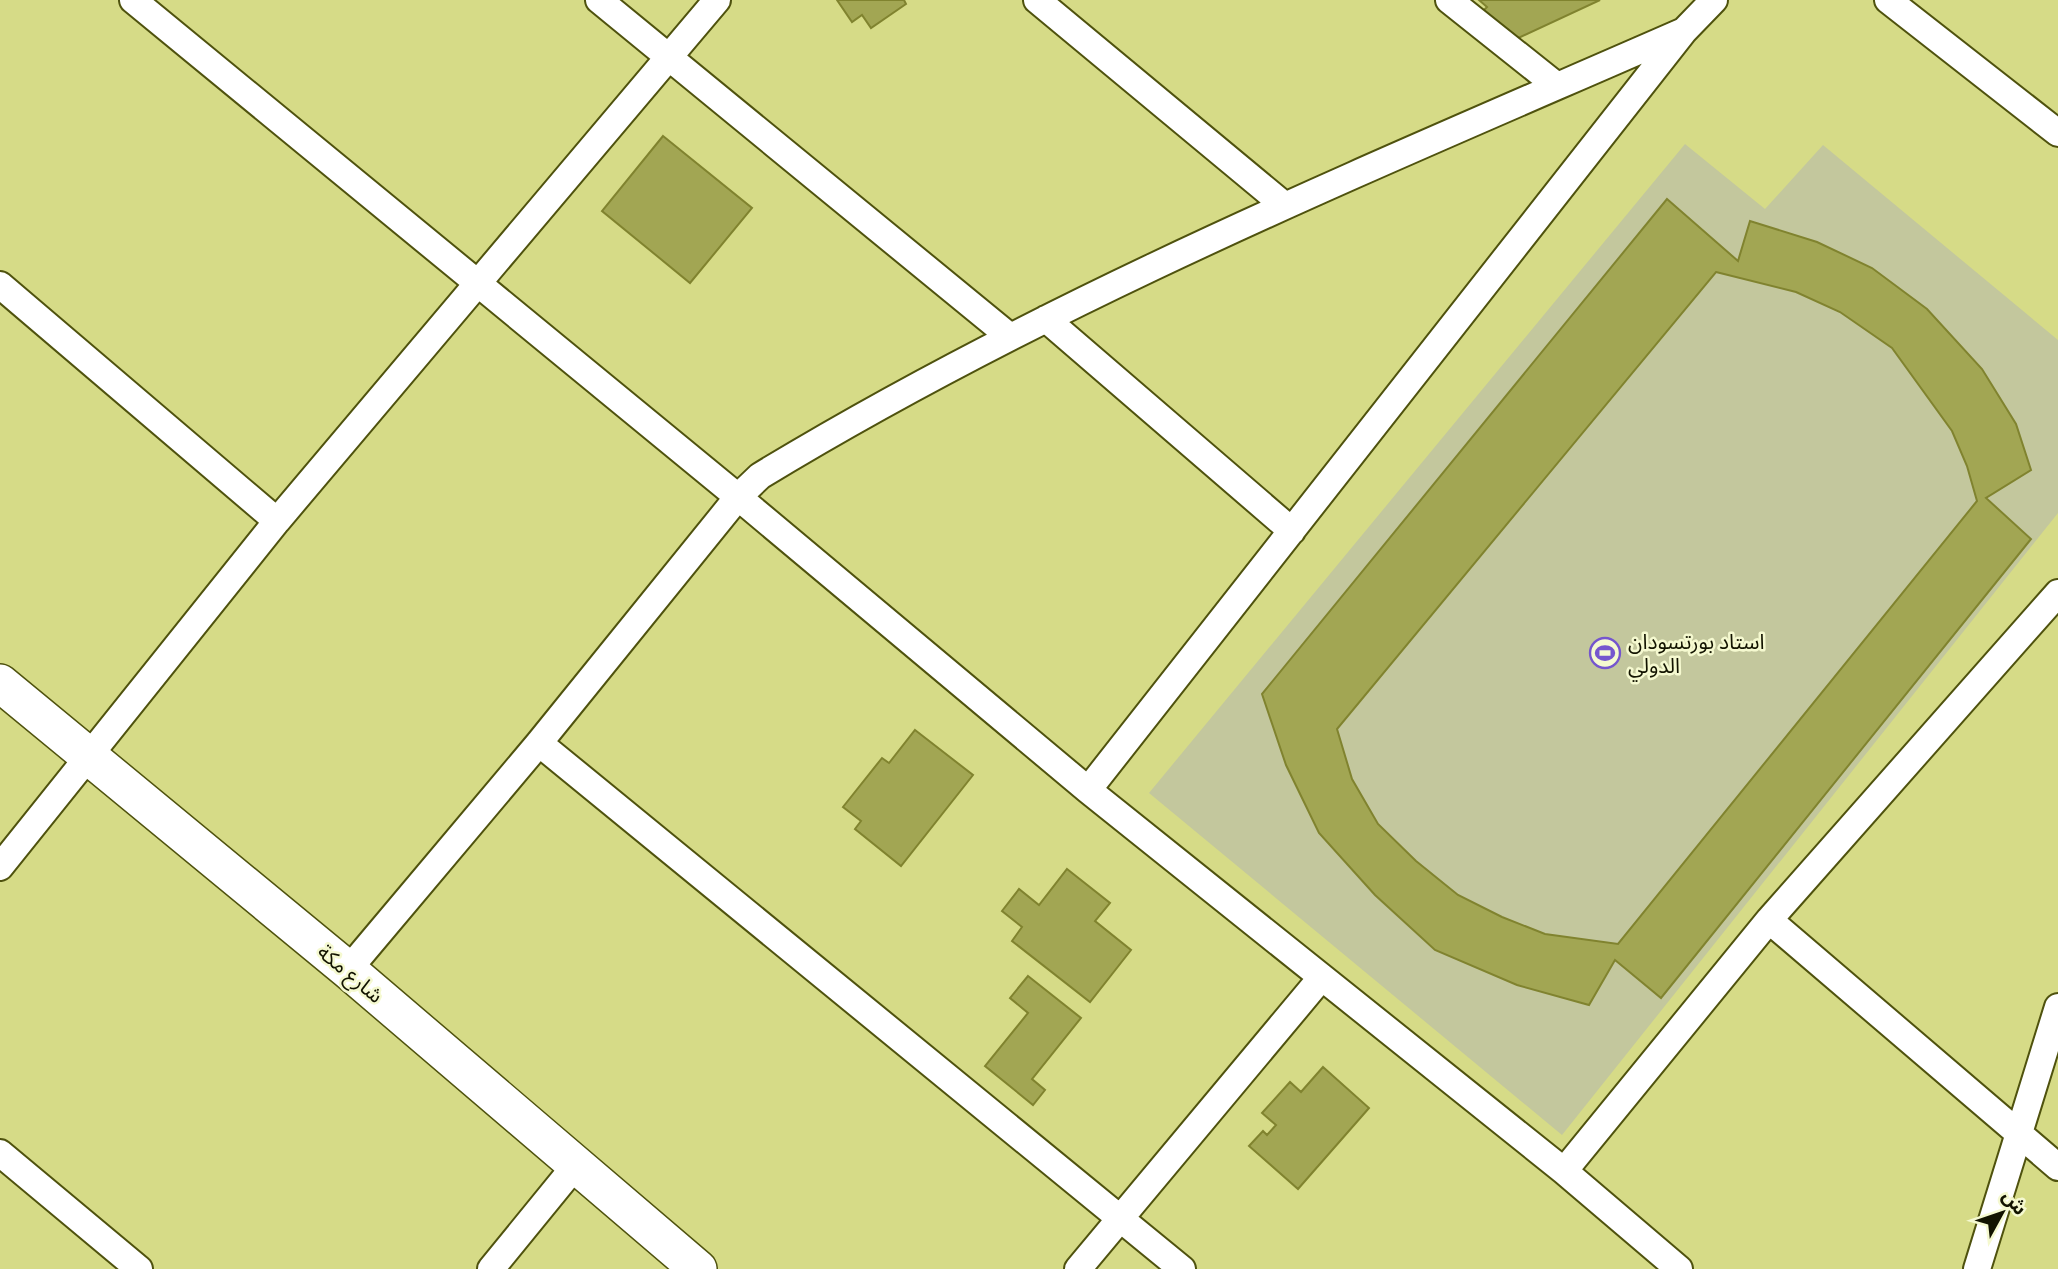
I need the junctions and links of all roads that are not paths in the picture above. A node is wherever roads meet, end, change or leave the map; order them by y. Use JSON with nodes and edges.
{"nodes":[{"id":1,"x":133,"y":0,"type":"edge"},
{"id":2,"x":599,"y":0,"type":"edge"},
{"id":3,"x":717,"y":0,"type":"edge"},
{"id":4,"x":1037,"y":0,"type":"edge"},
{"id":5,"x":1449,"y":0,"type":"edge"},
{"id":6,"x":1714,"y":0,"type":"edge"},
{"id":7,"x":1888,"y":0,"type":"edge"},
{"id":8,"x":1684,"y":31,"type":"junction"},
{"id":9,"x":670,"y":57,"type":"junction"},
{"id":10,"x":1557,"y":86,"type":"junction"},
{"id":11,"x":2058,"y":133,"type":"edge"},
{"id":12,"x":1284,"y":205,"type":"junction"},
{"id":13,"x":0,"y":285,"type":"edge"},
{"id":14,"x":476,"y":285,"type":"junction"},
{"id":15,"x":1046,"y":319,"type":"junction"},
{"id":16,"x":1009,"y":336,"type":"junction"},
{"id":17,"x":738,"y":497,"type":"junction"},
{"id":18,"x":278,"y":521,"type":"junction"},
{"id":19,"x":1292,"y":531,"type":"junction"},
{"id":20,"x":2058,"y":593,"type":"edge"},
{"id":21,"x":0,"y":683,"type":"edge"},
{"id":22,"x":539,"y":743,"type":"junction"},
{"id":23,"x":90,"y":756,"type":"junction"},
{"id":24,"x":1088,"y":790,"type":"junction"},
{"id":25,"x":0,"y":867,"type":"edge"},
{"id":26,"x":1769,"y":920,"type":"junction"},
{"id":27,"x":348,"y":970,"type":"junction"},
{"id":28,"x":1321,"y":978,"type":"junction"},
{"id":29,"x":2058,"y":1006,"type":"edge"},
{"id":30,"x":2020,"y":1134,"type":"junction"},
{"id":31,"x":0,"y":1153,"type":"edge"},
{"id":32,"x":575,"y":1166,"type":"junction"},
{"id":33,"x":2058,"y":1167,"type":"edge"},
{"id":34,"x":1564,"y":1171,"type":"junction"},
{"id":35,"x":1121,"y":1220,"type":"junction"},
{"id":36,"x":139,"y":1269,"type":"edge"},
{"id":37,"x":491,"y":1269,"type":"edge"},
{"id":38,"x":698,"y":1269,"type":"edge"},
{"id":39,"x":1078,"y":1269,"type":"edge"},
{"id":40,"x":1182,"y":1269,"type":"edge"},
{"id":41,"x":1679,"y":1269,"type":"edge"},
{"id":42,"x":1977,"y":1269,"type":"edge"}],
"edges":[{"from":1,"to":14,"type":"street"},
{"from":2,"to":9,"type":"street"},
{"from":3,"to":9,"type":"street"},
{"from":4,"to":12,"type":"street"},
{"from":5,"to":10,"type":"street"},
{"from":6,"to":8,"type":"street"},
{"from":7,"to":11,"type":"street"},
{"from":8,"to":10,"type":"street"},
{"from":8,"to":19,"type":"street"},
{"from":9,"to":14,"type":"street"},
{"from":9,"to":16,"type":"street"},
{"from":10,"to":12,"type":"street"},
{"from":12,"to":15,"type":"street"},
{"from":13,"to":18,"type":"street"},
{"from":14,"to":17,"type":"street"},
{"from":14,"to":18,"type":"street"},
{"from":15,"to":16,"type":"street"},
{"from":15,"to":19,"type":"street"},
{"from":16,"to":17,"type":"street"},
{"from":17,"to":22,"type":"street"},
{"from":17,"to":24,"type":"street"},
{"from":18,"to":23,"type":"street"},
{"from":19,"to":24,"type":"street"},
{"from":20,"to":26,"type":"street"},
{"from":21,"to":23,"type":"main road","name":"شارع مكة"},
{"from":22,"to":27,"type":"street"},
{"from":22,"to":35,"type":"street"},
{"from":23,"to":25,"type":"street"},
{"from":23,"to":27,"type":"main road","name":"شارع مكة"},
{"from":24,"to":28,"type":"street"},
{"from":26,"to":30,"type":"street"},
{"from":26,"to":34,"type":"street"},
{"from":27,"to":32,"type":"main road","name":"شارع مكة"},
{"from":28,"to":34,"type":"street"},
{"from":28,"to":35,"type":"street"},
{"from":29,"to":30,"type":"street"},
{"from":30,"to":33,"type":"street"},
{"from":30,"to":42,"type":"street"},
{"from":31,"to":36,"type":"street"},
{"from":32,"to":37,"type":"street"},
{"from":32,"to":38,"type":"main road","name":"شارع مكة"},
{"from":34,"to":41,"type":"street"},
{"from":35,"to":39,"type":"street"},
{"from":35,"to":40,"type":"street"}]}
